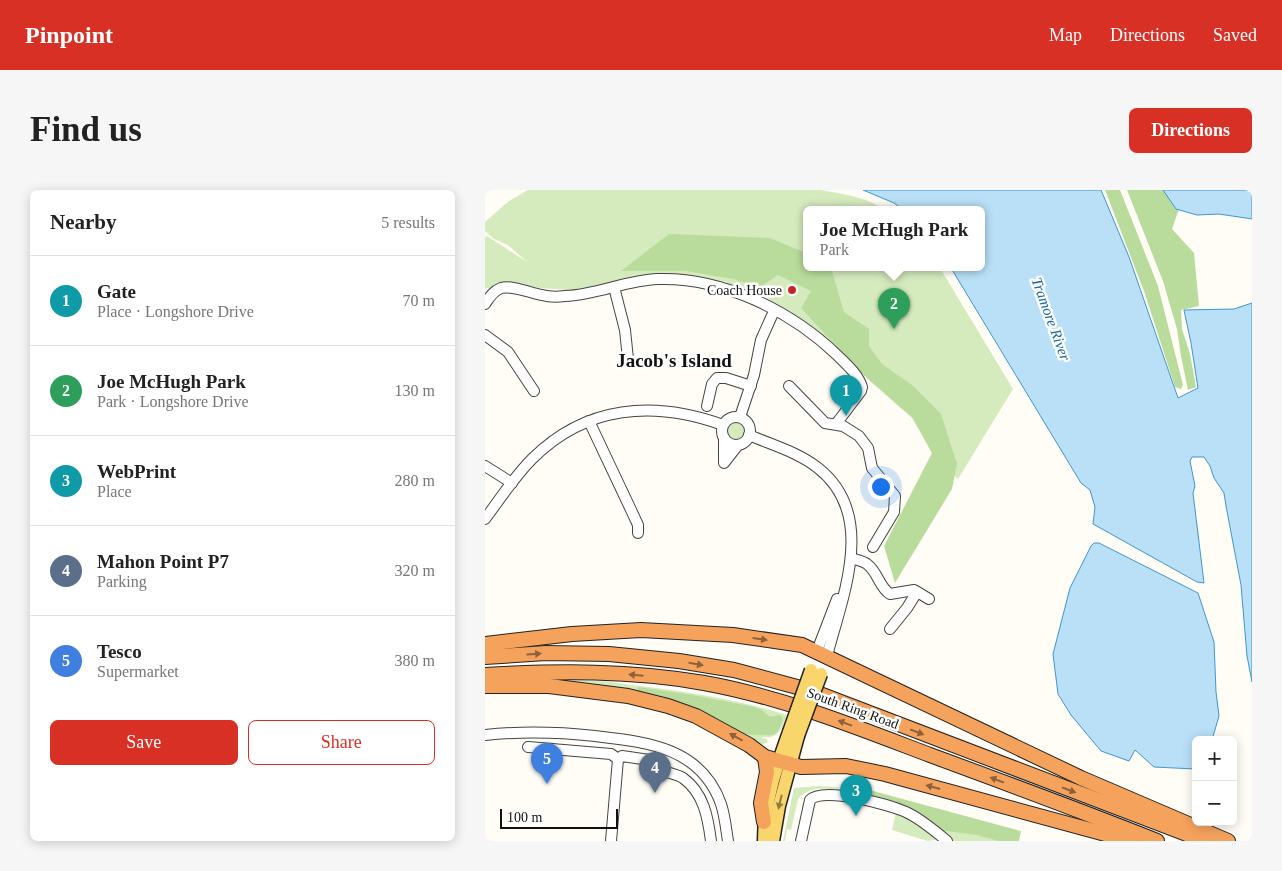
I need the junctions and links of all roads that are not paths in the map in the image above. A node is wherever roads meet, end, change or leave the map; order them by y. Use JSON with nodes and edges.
{"nodes":[{"id":1,"x":614,"y":287,"type":"junction"},
{"id":2,"x":485,"y":304,"type":"edge"},
{"id":3,"x":774,"y":311,"type":"junction"},
{"id":4,"x":485,"y":335,"type":"edge"},
{"id":5,"x":628,"y":359,"type":"dead end"},
{"id":6,"x":751,"y":386,"type":"junction"},
{"id":7,"x":789,"y":386,"type":"dead end"},
{"id":8,"x":534,"y":391,"type":"dead end"},
{"id":9,"x":707,"y":406,"type":"dead end"},
{"id":10,"x":740,"y":417,"type":"junction"},
{"id":11,"x":589,"y":421,"type":"junction"},
{"id":12,"x":836,"y":424,"type":"junction"},
{"id":13,"x":723,"y":426,"type":"junction"},
{"id":14,"x":749,"y":435,"type":"junction"},
{"id":15,"x":724,"y":438,"type":"junction"},
{"id":16,"x":738,"y":444,"type":"junction"},
{"id":17,"x":485,"y":466,"type":"edge"},
{"id":18,"x":512,"y":482,"type":"junction"},
{"id":19,"x":485,"y":519,"type":"edge"},
{"id":20,"x":638,"y":532,"type":"dead end"},
{"id":21,"x":873,"y":547,"type":"dead end"},
{"id":22,"x":851,"y":558,"type":"junction"},
{"id":23,"x":917,"y":592,"type":"junction"},
{"id":24,"x":929,"y":599,"type":"dead end"},
{"id":25,"x":890,"y":629,"type":"dead end"},
{"id":26,"x":485,"y":644,"type":"edge"},
{"id":27,"x":822,"y":654,"type":"junction"},
{"id":28,"x":485,"y":657,"type":"edge"},
{"id":29,"x":485,"y":675,"type":"edge"},
{"id":30,"x":485,"y":686,"type":"edge"},
{"id":31,"x":485,"y":735,"type":"edge"},
{"id":32,"x":650,"y":743,"type":"junction"},
{"id":33,"x":528,"y":747,"type":"dead end"},
{"id":34,"x":667,"y":749,"type":"junction"},
{"id":35,"x":618,"y":758,"type":"junction"},
{"id":36,"x":656,"y":761,"type":"junction"},
{"id":37,"x":778,"y":761,"type":"junction"},
{"id":38,"x":1081,"y":778,"type":"junction"},
{"id":39,"x":764,"y":822,"type":"joint"},
{"id":40,"x":611,"y":841,"type":"edge"},
{"id":41,"x":711,"y":841,"type":"edge"},
{"id":42,"x":728,"y":841,"type":"edge"},
{"id":43,"x":764,"y":841,"type":"edge"},
{"id":44,"x":773,"y":841,"type":"edge"},
{"id":45,"x":801,"y":841,"type":"edge"},
{"id":46,"x":947,"y":841,"type":"edge"},
{"id":47,"x":1131,"y":841,"type":"edge"},
{"id":48,"x":1157,"y":841,"type":"edge"},
{"id":49,"x":1205,"y":841,"type":"edge"},
{"id":50,"x":1209,"y":841,"type":"edge"},
{"id":51,"x":1228,"y":841,"type":"edge"}],
"edges":[{"from":1,"to":2,"type":"street"},
{"from":1,"to":3,"type":"street"},
{"from":1,"to":5,"type":"street"},
{"from":3,"to":6,"type":"street"},
{"from":3,"to":12,"type":"street"},
{"from":4,"to":8,"type":"street"},
{"from":6,"to":9,"type":"street"},
{"from":6,"to":10,"type":"street"},
{"from":7,"to":12,"type":"street"},
{"from":10,"to":13,"type":"street"},
{"from":10,"to":14,"type":"street"},
{"from":11,"to":13,"type":"street"},
{"from":11,"to":18,"type":"street"},
{"from":11,"to":20,"type":"street"},
{"from":12,"to":21,"type":"street"},
{"from":13,"to":15,"type":"street"},
{"from":14,"to":16,"type":"street"},
{"from":14,"to":22,"type":"street"},
{"from":15,"to":16,"type":"street"},
{"from":15,"to":16,"type":"street"},
{"from":17,"to":18,"type":"street"},
{"from":18,"to":19,"type":"street"},
{"from":22,"to":23,"type":"street"},
{"from":22,"to":27,"type":"street"},
{"from":23,"to":24,"type":"street"},
{"from":23,"to":25,"type":"street"},
{"from":26,"to":27,"type":"highway","one_way":true},
{"from":27,"to":37,"type":"main road","bridge":true},
{"from":27,"to":38,"type":"highway"},
{"from":28,"to":49,"type":"highway","name":"South Ring Road","one_way":true},
{"from":48,"to":29,"type":"highway","name":"South Ring Road","one_way":true},
{"from":37,"to":30,"type":"highway","one_way":true},
{"from":31,"to":32,"type":"street"},
{"from":32,"to":34,"type":"street"},
{"from":32,"to":36,"type":"street"},
{"from":33,"to":35,"type":"street"},
{"from":34,"to":36,"type":"street"},
{"from":34,"to":42,"type":"street"},
{"from":35,"to":36,"type":"street"},
{"from":35,"to":40,"type":"street"},
{"from":36,"to":41,"type":"street"},
{"from":37,"to":39,"type":"highway"},
{"from":37,"to":44,"type":"main road","one_way":true},
{"from":47,"to":37,"type":"highway","one_way":true},
{"from":38,"to":50,"type":"highway"},
{"from":38,"to":51,"type":"highway"},
{"from":39,"to":43,"type":"main road"},
{"from":45,"to":46,"type":"street"}]}
